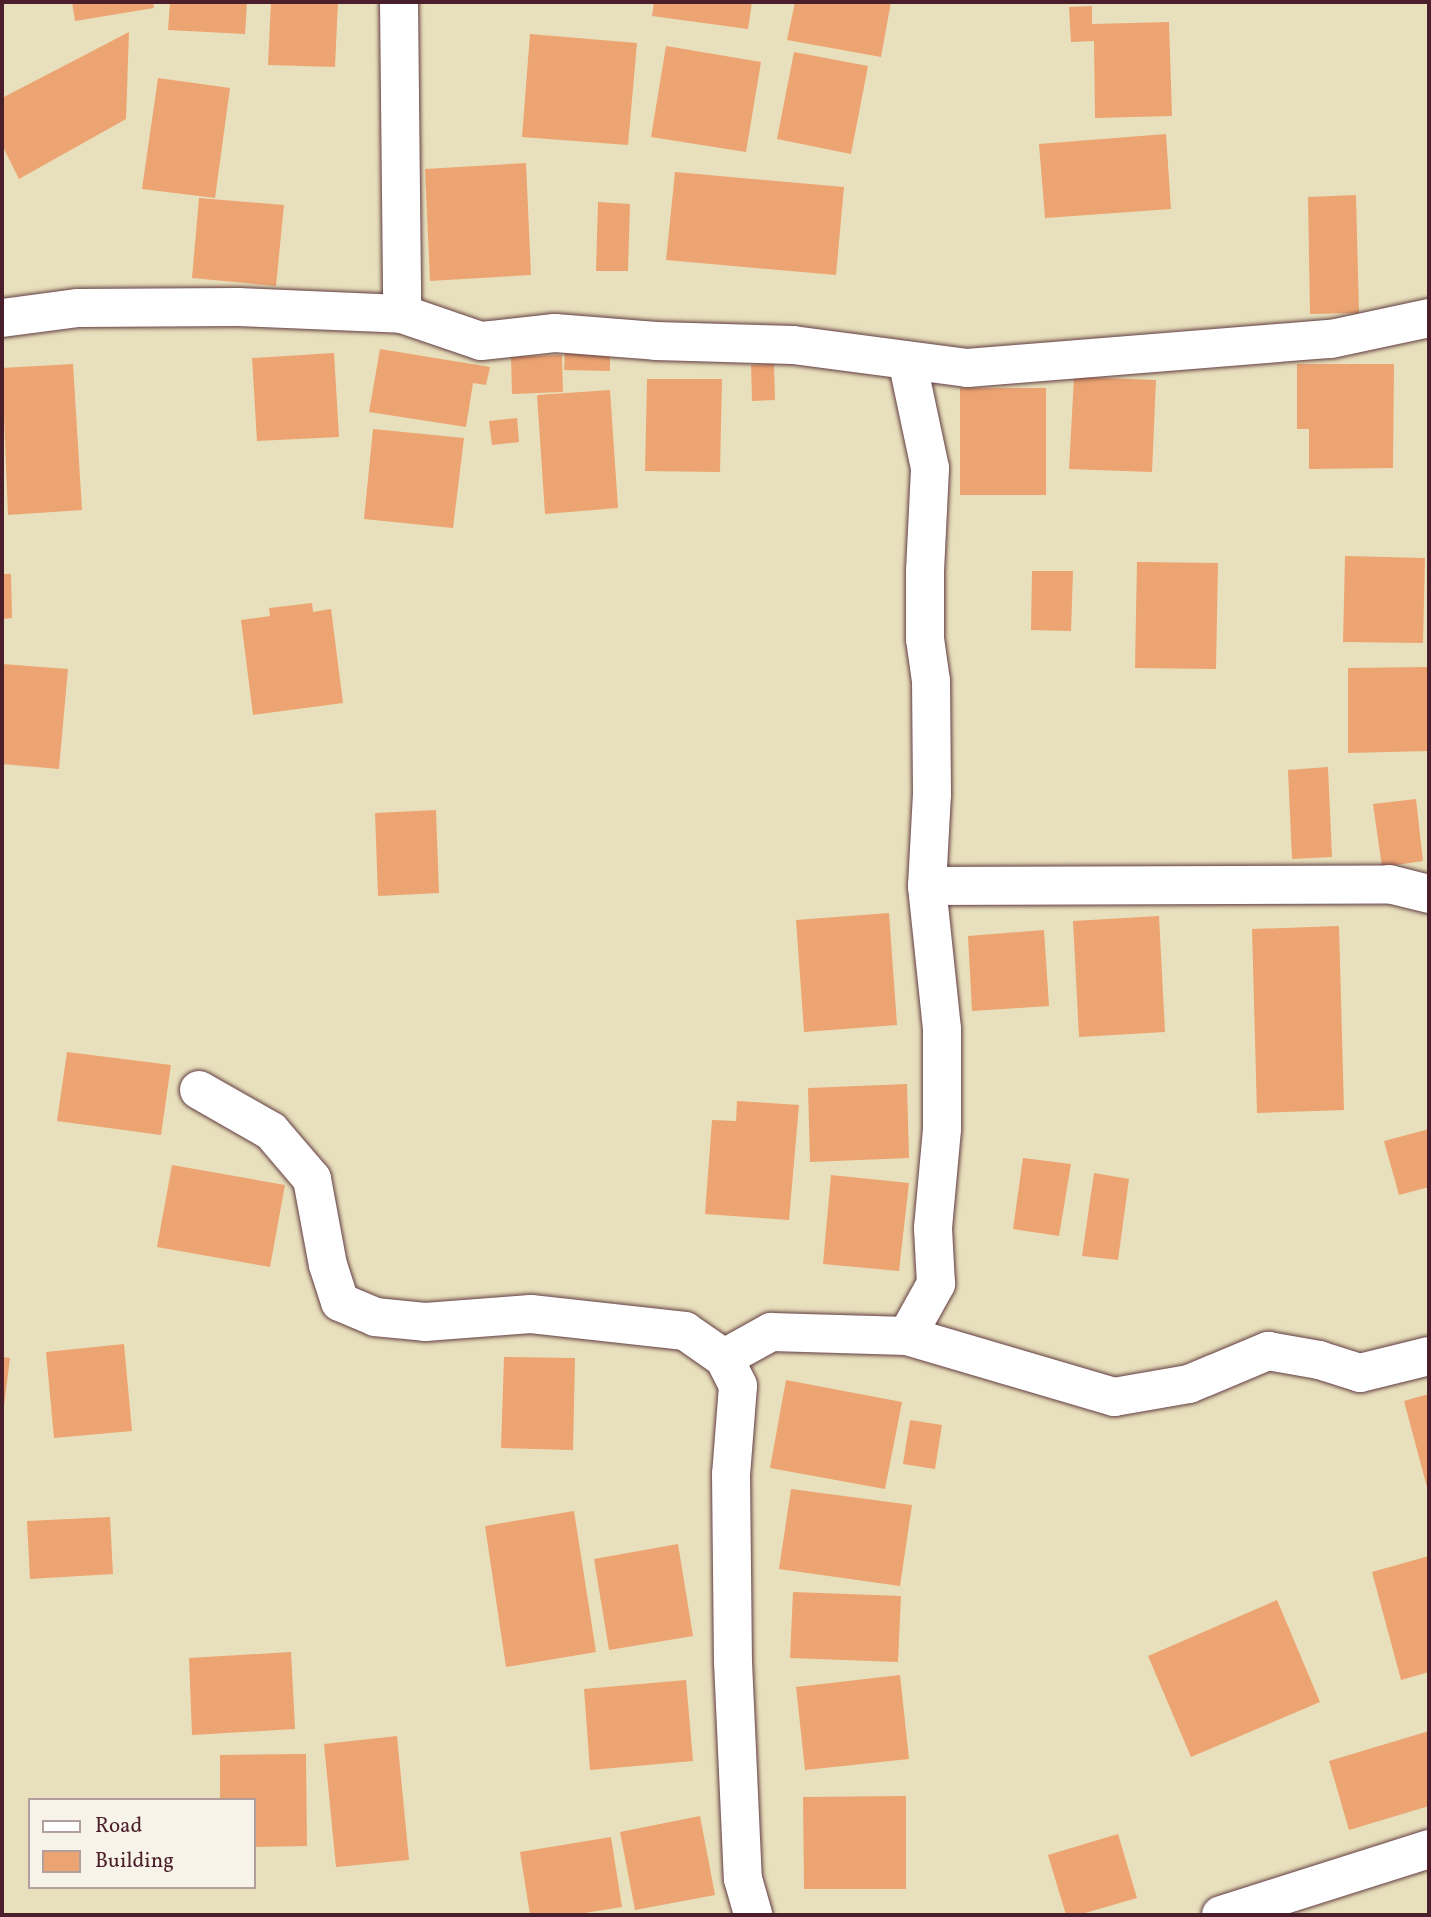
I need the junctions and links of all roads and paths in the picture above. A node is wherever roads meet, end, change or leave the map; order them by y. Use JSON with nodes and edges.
{"nodes":[{"id":1,"x":399,"y":2,"type":"edge"},
{"id":2,"x":402,"y":314,"type":"junction"},
{"id":3,"x":2,"y":318,"type":"edge"},
{"id":4,"x":1429,"y":318,"type":"edge"},
{"id":5,"x":907,"y":360,"type":"junction"},
{"id":6,"x":928,"y":886,"type":"junction"},
{"id":7,"x":1429,"y":894,"type":"edge"},
{"id":8,"x":199,"y":1090,"type":"dead end"},
{"id":9,"x":907,"y":1336,"type":"junction"},
{"id":10,"x":1429,"y":1356,"type":"edge"},
{"id":11,"x":724,"y":1358,"type":"junction"},
{"id":12,"x":1429,"y":1849,"type":"edge"},
{"id":13,"x":752,"y":1915,"type":"edge"},
{"id":14,"x":1221,"y":1915,"type":"edge"}],
"edges":[{"from":1,"to":2,"type":"street"},
{"from":2,"to":3,"type":"street"},
{"from":2,"to":5,"type":"street"},
{"from":4,"to":5,"type":"street"},
{"from":5,"to":6,"type":"street"},
{"from":6,"to":7,"type":"street"},
{"from":6,"to":9,"type":"street"},
{"from":8,"to":11,"type":"street"},
{"from":9,"to":10,"type":"street"},
{"from":9,"to":11,"type":"street"},
{"from":11,"to":13,"type":"street"},
{"from":12,"to":14,"type":"street"}]}
